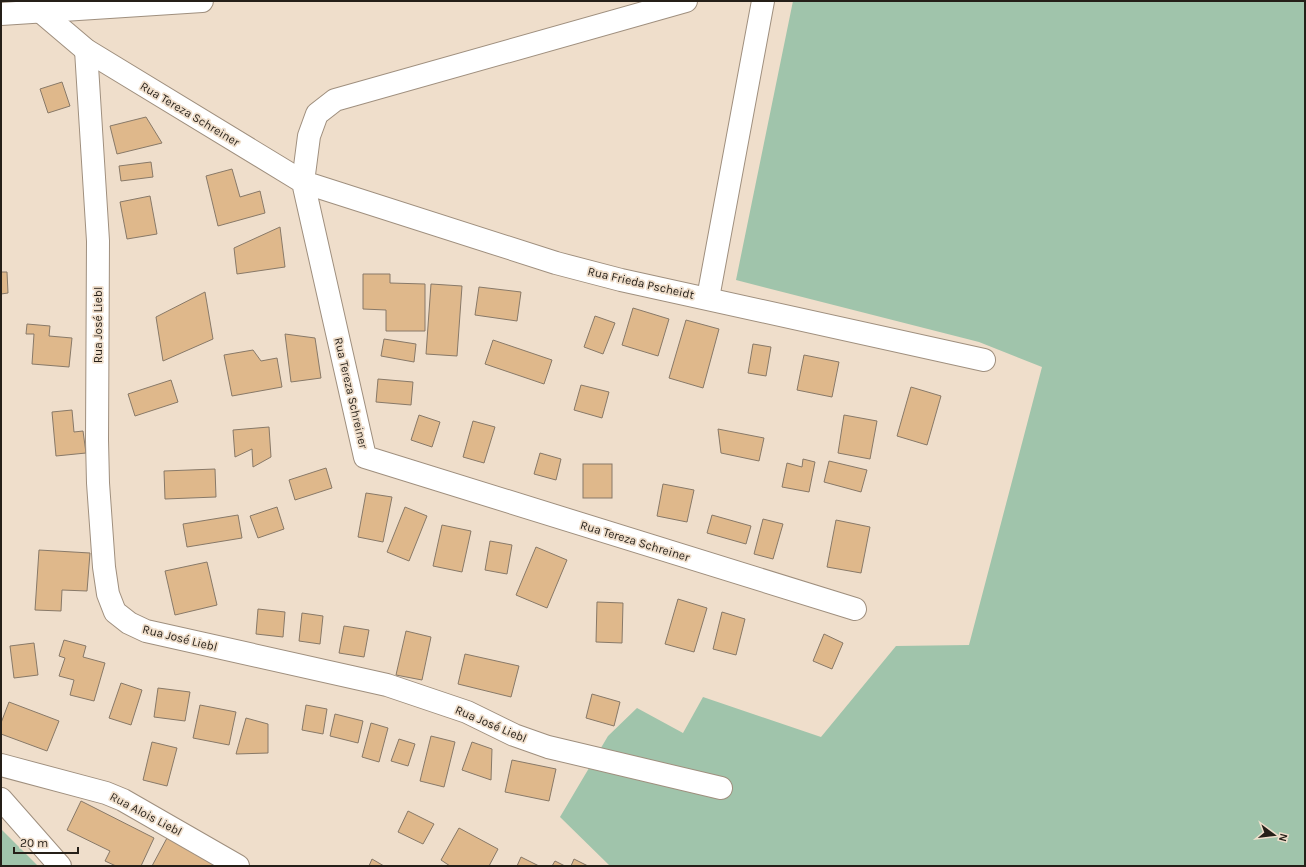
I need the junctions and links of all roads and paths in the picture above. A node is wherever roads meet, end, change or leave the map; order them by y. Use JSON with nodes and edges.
{"nodes":[{"id":1,"x":202,"y":1,"type":"edge"},
{"id":2,"x":686,"y":1,"type":"edge"},
{"id":3,"x":763,"y":1,"type":"edge"},
{"id":4,"x":136,"y":3,"type":"edge"},
{"id":5,"x":40,"y":11,"type":"junction"},
{"id":6,"x":1,"y":14,"type":"edge"},
{"id":7,"x":86,"y":50,"type":"junction"},
{"id":8,"x":303,"y":182,"type":"junction"},
{"id":9,"x":708,"y":298,"type":"junction"},
{"id":10,"x":984,"y":360,"type":"dead end"},
{"id":11,"x":855,"y":609,"type":"dead end"},
{"id":12,"x":1,"y":765,"type":"edge"},
{"id":13,"x":721,"y":788,"type":"dead end"},
{"id":14,"x":1,"y":799,"type":"edge"},
{"id":15,"x":60,"y":866,"type":"edge"},
{"id":16,"x":238,"y":866,"type":"edge"}],
"edges":[{"from":1,"to":4,"type":"street"},
{"from":2,"to":8,"type":"street"},
{"from":3,"to":9,"type":"street"},
{"from":4,"to":5,"type":"street"},
{"from":5,"to":6,"type":"street"},
{"from":5,"to":7,"type":"street","name":"Rua Tereza Schreiner"},
{"from":7,"to":8,"type":"street","name":"Rua Tereza Schreiner"},
{"from":7,"to":13,"type":"street","name":"Rua José Liebl"},
{"from":8,"to":9,"type":"street","name":"Rua Frieda Pscheidt"},
{"from":8,"to":11,"type":"street","name":"Rua Tereza Schreiner"},
{"from":9,"to":10,"type":"street","name":"Rua Frieda Pscheidt"},
{"from":12,"to":16,"type":"street","name":"Rua Alois Liebl"},
{"from":14,"to":15,"type":"street"}]}
